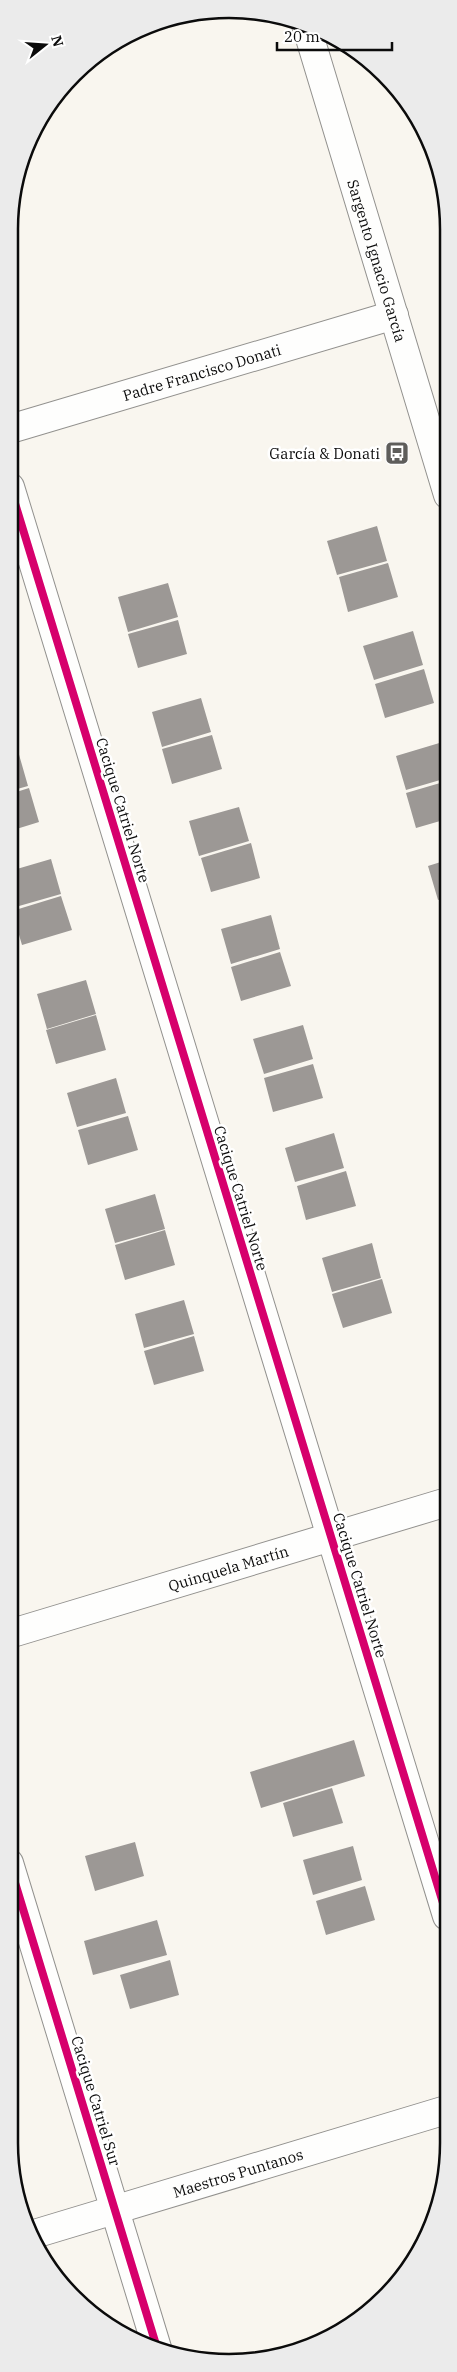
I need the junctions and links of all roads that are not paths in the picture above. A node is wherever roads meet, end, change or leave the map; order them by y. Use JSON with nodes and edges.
{"nodes":[{"id":1,"x":308,"y":34,"type":"edge"},
{"id":2,"x":394,"y":315,"type":"junction"},
{"id":3,"x":18,"y":428,"type":"edge"},
{"id":4,"x":440,"y":468,"type":"edge"},
{"id":5,"x":18,"y":513,"type":"edge"},
{"id":6,"x":440,"y":1504,"type":"edge"},
{"id":7,"x":331,"y":1537,"type":"junction"},
{"id":8,"x":18,"y":1631,"type":"edge"},
{"id":9,"x":18,"y":1892,"type":"edge"},
{"id":10,"x":440,"y":1893,"type":"edge"},
{"id":11,"x":440,"y":2112,"type":"edge"},
{"id":12,"x":115,"y":2210,"type":"junction"},
{"id":13,"x":37,"y":2233,"type":"edge"},
{"id":14,"x":155,"y":2341,"type":"edge"}],
"edges":[{"from":1,"to":2,"type":"street","name":"Sargento Ignacio García"},
{"from":2,"to":3,"type":"street","name":"Padre Francisco Donati"},
{"from":2,"to":4,"type":"street","name":"Sargento Ignacio García"},
{"from":5,"to":7,"type":"street","name":"Cacique Catriel Norte"},
{"from":6,"to":7,"type":"street","name":"Quinquela Martín"},
{"from":7,"to":8,"type":"street","name":"Quinquela Martín"},
{"from":7,"to":10,"type":"street","name":"Cacique Catriel Norte"},
{"from":9,"to":12,"type":"street","name":"Cacique Catriel Sur"},
{"from":11,"to":12,"type":"street","name":"Maestros Puntanos"},
{"from":12,"to":13,"type":"street","name":"Maestros Puntanos"},
{"from":12,"to":14,"type":"street","name":"Cacique Catriel Sur"}]}
